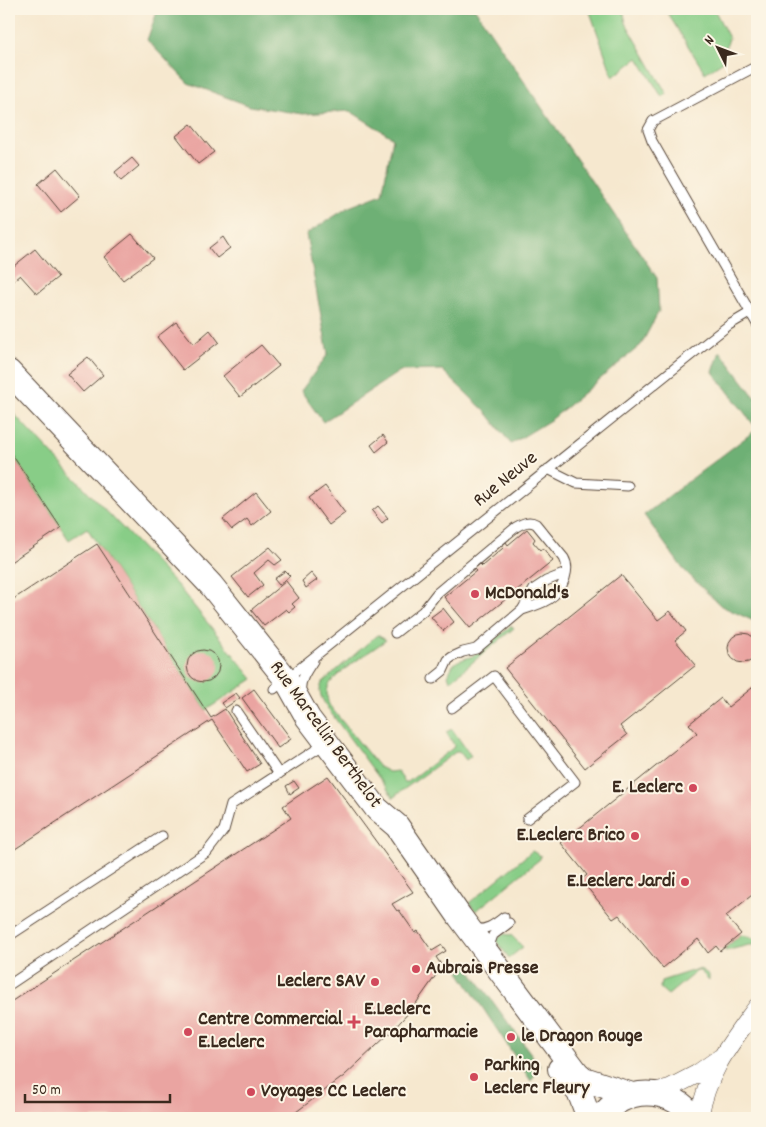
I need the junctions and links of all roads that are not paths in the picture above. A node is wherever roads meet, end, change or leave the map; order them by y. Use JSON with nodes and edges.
{"nodes":[{"id":1,"x":757,"y":66,"type":"edge"},
{"id":2,"x":751,"y":312,"type":"junction"},
{"id":3,"x":757,"y":324,"type":"edge"},
{"id":4,"x":9,"y":372,"type":"edge"},
{"id":5,"x":9,"y":386,"type":"edge"},
{"id":6,"x":548,"y":469,"type":"junction"},
{"id":7,"x":628,"y":486,"type":"dead end"},
{"id":8,"x":566,"y":573,"type":"junction"},
{"id":9,"x":522,"y":610,"type":"junction"},
{"id":10,"x":395,"y":633,"type":"dead end"},
{"id":11,"x":319,"y":652,"type":"junction"},
{"id":12,"x":433,"y":679,"type":"dead end"},
{"id":13,"x":280,"y":684,"type":"junction"},
{"id":14,"x":452,"y":708,"type":"dead end"},
{"id":15,"x":236,"y":711,"type":"dead end"},
{"id":16,"x":320,"y":746,"type":"junction"},
{"id":17,"x":279,"y":774,"type":"junction"},
{"id":18,"x":527,"y":819,"type":"dead end"},
{"id":19,"x":397,"y":826,"type":"junction"},
{"id":20,"x":162,"y":836,"type":"dead end"},
{"id":21,"x":470,"y":929,"type":"junction"},
{"id":22,"x":9,"y":936,"type":"edge"},
{"id":23,"x":488,"y":954,"type":"junction"},
{"id":24,"x":9,"y":985,"type":"edge"},
{"id":25,"x":757,"y":1007,"type":"edge"},
{"id":26,"x":720,"y":1058,"type":"junction"},
{"id":27,"x":640,"y":1094,"type":"junction"},
{"id":28,"x":589,"y":1118,"type":"edge"},
{"id":29,"x":601,"y":1118,"type":"edge"},
{"id":30,"x":693,"y":1118,"type":"edge"},
{"id":31,"x":699,"y":1118,"type":"edge"}],
"edges":[{"from":1,"to":2,"type":"lane"},
{"from":2,"to":3,"type":"lane"},
{"from":2,"to":6,"type":"lane","name":"Rue Neuve"},
{"from":4,"to":13,"type":"main road","name":"Rue Marcellin Berthelot"},
{"from":5,"to":13,"type":"main road","name":"Rue Marcellin Berthelot"},
{"from":6,"to":7,"type":"lane"},
{"from":6,"to":11,"type":"lane","name":"Rue Neuve"},
{"from":8,"to":9,"type":"lane"},
{"from":8,"to":9,"type":"lane"},
{"from":8,"to":10,"type":"lane"},
{"from":9,"to":12,"type":"lane"},
{"from":11,"to":13,"type":"lane","name":"Rue Neuve"},
{"from":11,"to":19,"type":"lane"},
{"from":13,"to":16,"type":"main road","name":"Rue Marcellin Berthelot"},
{"from":13,"to":19,"type":"main road","name":"Rue Marcellin Berthelot"},
{"from":14,"to":18,"type":"lane"},
{"from":15,"to":17,"type":"lane"},
{"from":16,"to":17,"type":"lane"},
{"from":16,"to":28,"type":"main road","name":"Rue Marcellin Berthelot"},
{"from":17,"to":24,"type":"lane"},
{"from":19,"to":21,"type":"main road","name":"Rue Marcellin Berthelot"},
{"from":20,"to":22,"type":"lane"},
{"from":21,"to":23,"type":"main road","name":"Rue Marcellin Berthelot"},
{"from":21,"to":23,"type":"lane"},
{"from":23,"to":27,"type":"main road","name":"Rue Marcellin Berthelot"},
{"from":25,"to":26,"type":"street"},
{"from":26,"to":27,"type":"street"},
{"from":26,"to":31,"type":"street"},
{"from":27,"to":29,"type":"main road"},
{"from":27,"to":30,"type":"main road","name":"Rue Marcellin Berthelot"}]}
